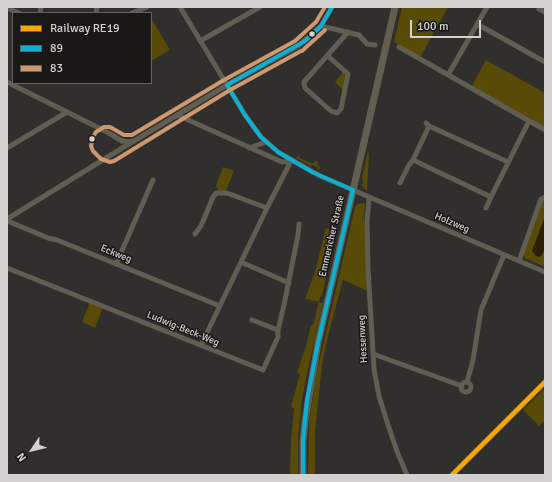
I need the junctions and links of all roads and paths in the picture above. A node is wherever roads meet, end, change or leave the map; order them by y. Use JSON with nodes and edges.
{"nodes":[{"id":1,"x":147,"y":7,"type":"edge"},
{"id":2,"x":180,"y":7,"type":"edge"},
{"id":3,"x":260,"y":7,"type":"edge"},
{"id":4,"x":332,"y":7,"type":"edge"},
{"id":5,"x":395,"y":7,"type":"edge"},
{"id":6,"x":487,"y":7,"type":"edge"},
{"id":7,"x":7,"y":8,"type":"edge"},
{"id":8,"x":539,"y":9,"type":"dead end"},
{"id":9,"x":17,"y":12,"type":"edge"},
{"id":10,"x":134,"y":12,"type":"edge"},
{"id":11,"x":545,"y":12,"type":"edge"},
{"id":12,"x":477,"y":24,"type":"junction"},
{"id":13,"x":320,"y":26,"type":"junction"},
{"id":14,"x":348,"y":32,"type":"junction"},
{"id":15,"x":200,"y":41,"type":"junction"},
{"id":16,"x":375,"y":45,"type":"dead end"},
{"id":17,"x":399,"y":47,"type":"dead end"},
{"id":18,"x":328,"y":56,"type":"junction"},
{"id":19,"x":545,"y":62,"type":"edge"},
{"id":20,"x":448,"y":75,"type":"junction"},
{"id":21,"x":7,"y":82,"type":"edge"},
{"id":22,"x":227,"y":85,"type":"junction"},
{"id":23,"x":67,"y":112,"type":"junction"},
{"id":24,"x":177,"y":115,"type":"junction"},
{"id":25,"x":529,"y":121,"type":"junction"},
{"id":26,"x":545,"y":130,"type":"edge"},
{"id":27,"x":134,"y":141,"type":"junction"},
{"id":28,"x":266,"y":142,"type":"junction"},
{"id":29,"x":7,"y":148,"type":"edge"},
{"id":30,"x":249,"y":148,"type":"junction"},
{"id":31,"x":291,"y":160,"type":"junction"},
{"id":32,"x":413,"y":160,"type":"junction"},
{"id":33,"x":508,"y":162,"type":"junction"},
{"id":34,"x":153,"y":180,"type":"dead end"},
{"id":35,"x":400,"y":183,"type":"dead end"},
{"id":36,"x":352,"y":190,"type":"junction"},
{"id":37,"x":491,"y":197,"type":"junction"},
{"id":38,"x":369,"y":198,"type":"junction"},
{"id":39,"x":543,"y":198,"type":"edge"},
{"id":40,"x":267,"y":208,"type":"junction"},
{"id":41,"x":486,"y":208,"type":"dead end"},
{"id":42,"x":7,"y":219,"type":"edge"},
{"id":43,"x":299,"y":224,"type":"dead end"},
{"id":44,"x":195,"y":234,"type":"dead end"},
{"id":45,"x":504,"y":255,"type":"junction"},
{"id":46,"x":519,"y":261,"type":"junction"},
{"id":47,"x":241,"y":262,"type":"junction"},
{"id":48,"x":116,"y":264,"type":"junction"},
{"id":49,"x":7,"y":268,"type":"edge"},
{"id":50,"x":545,"y":272,"type":"edge"},
{"id":51,"x":289,"y":283,"type":"junction"},
{"id":52,"x":220,"y":306,"type":"junction"},
{"id":53,"x":252,"y":320,"type":"dead end"},
{"id":54,"x":278,"y":330,"type":"junction"},
{"id":55,"x":202,"y":345,"type":"junction"},
{"id":56,"x":373,"y":354,"type":"junction"},
{"id":57,"x":467,"y":382,"type":"junction"},
{"id":58,"x":462,"y":386,"type":"junction"},
{"id":59,"x":303,"y":475,"type":"edge"},
{"id":60,"x":406,"y":475,"type":"edge"}],
"edges":[{"from":1,"to":10,"type":"street"},
{"from":2,"to":15,"type":"street","name":"Holzweg"},
{"from":3,"to":15,"type":"street"},
{"from":4,"to":13,"type":"street"},
{"from":5,"to":36,"type":"main road","name":"Emmericher Straße"},
{"from":6,"to":12,"type":"street"},
{"from":7,"to":9,"type":"street"},
{"from":8,"to":11,"type":"street"},
{"from":12,"to":19,"type":"street"},
{"from":12,"to":20,"type":"street"},
{"from":13,"to":14,"type":"street"},
{"from":13,"to":22,"type":"street"},
{"from":14,"to":16,"type":"street"},
{"from":14,"to":18,"type":"street"},
{"from":15,"to":22,"type":"street","name":"Holzweg"},
{"from":17,"to":20,"type":"street"},
{"from":18,"to":18,"type":"street"},
{"from":20,"to":25,"type":"street"},
{"from":21,"to":23,"type":"street"},
{"from":22,"to":24,"type":"street"},
{"from":22,"to":28,"type":"street","name":"Holzweg"},
{"from":23,"to":27,"type":"street"},
{"from":23,"to":29,"type":"street"},
{"from":24,"to":27,"type":"street"},
{"from":24,"to":30,"type":"street"},
{"from":25,"to":26,"type":"street"},
{"from":25,"to":33,"type":"street"},
{"from":27,"to":42,"type":"street"},
{"from":28,"to":30,"type":"street"},
{"from":28,"to":31,"type":"street","name":"Holzweg"},
{"from":30,"to":31,"type":"street"},
{"from":31,"to":36,"type":"street","name":"Holzweg"},
{"from":31,"to":40,"type":"street"},
{"from":32,"to":33,"type":"street"},
{"from":32,"to":35,"type":"street"},
{"from":32,"to":37,"type":"street"},
{"from":33,"to":37,"type":"street"},
{"from":34,"to":48,"type":"street"},
{"from":36,"to":38,"type":"street","name":"Holzweg"},
{"from":36,"to":59,"type":"main road","name":"Emmericher Straße"},
{"from":37,"to":41,"type":"street"},
{"from":38,"to":45,"type":"street","name":"Holzweg"},
{"from":38,"to":56,"type":"street","name":"Hessenweg"},
{"from":39,"to":46,"type":"street"},
{"from":40,"to":44,"type":"street"},
{"from":40,"to":47,"type":"street"},
{"from":42,"to":48,"type":"street","name":"Eckweg"},
{"from":43,"to":51,"type":"street"},
{"from":45,"to":46,"type":"street","name":"Holzweg"},
{"from":45,"to":57,"type":"street"},
{"from":46,"to":50,"type":"street","name":"Holzweg"},
{"from":47,"to":51,"type":"street"},
{"from":47,"to":52,"type":"street"},
{"from":48,"to":52,"type":"street","name":"Eckweg"},
{"from":49,"to":55,"type":"street","name":"Ludwig-Beck-Weg"},
{"from":51,"to":54,"type":"street"},
{"from":52,"to":55,"type":"street"},
{"from":53,"to":54,"type":"street"},
{"from":54,"to":55,"type":"street","name":"Ludwig-Beck-Weg"},
{"from":56,"to":58,"type":"street"},
{"from":56,"to":60,"type":"street","name":"Hessenweg"},
{"from":57,"to":58,"type":"street"},
{"from":57,"to":58,"type":"street"}]}
